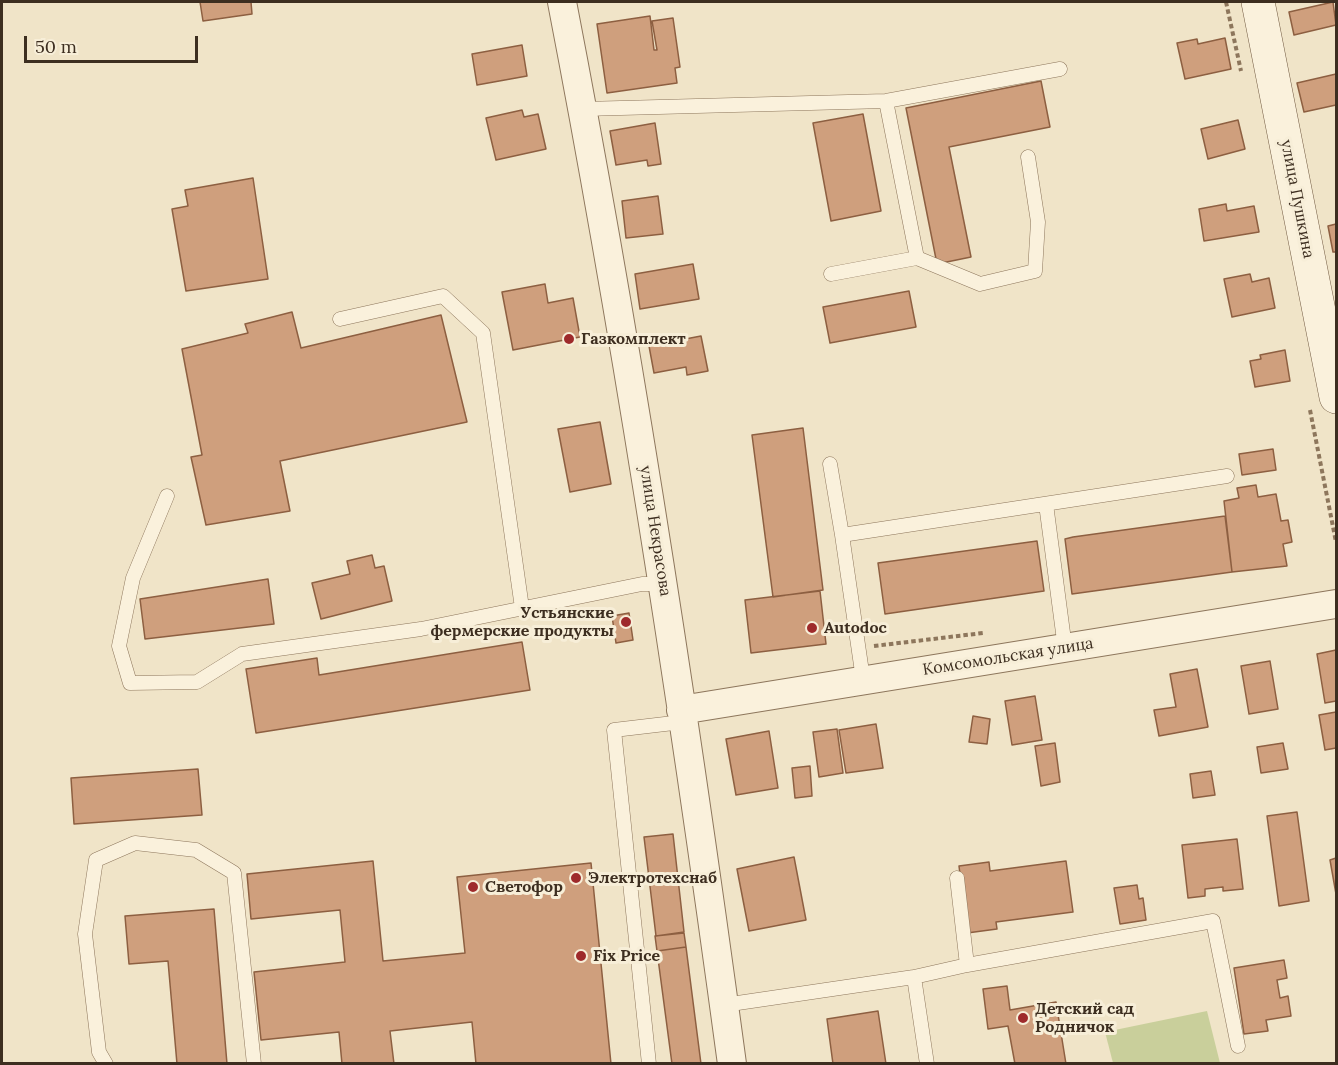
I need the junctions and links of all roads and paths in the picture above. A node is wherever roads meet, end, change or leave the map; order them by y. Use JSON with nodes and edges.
{"nodes":[{"id":1,"x":562,"y":2,"type":"edge"},
{"id":2,"x":1258,"y":2,"type":"edge"},
{"id":3,"x":1060,"y":69,"type":"dead end"},
{"id":4,"x":886,"y":101,"type":"junction"},
{"id":5,"x":583,"y":109,"type":"junction"},
{"id":6,"x":1028,"y":157,"type":"dead end"},
{"id":7,"x":917,"y":258,"type":"junction"},
{"id":8,"x":831,"y":274,"type":"dead end"},
{"id":9,"x":340,"y":319,"type":"dead end"},
{"id":10,"x":1336,"y":397,"type":"edge"},
{"id":11,"x":830,"y":464,"type":"dead end"},
{"id":12,"x":1227,"y":477,"type":"dead end"},
{"id":13,"x":167,"y":496,"type":"dead end"},
{"id":14,"x":1046,"y":504,"type":"junction"},
{"id":15,"x":842,"y":536,"type":"junction"},
{"id":16,"x":664,"y":584,"type":"junction"},
{"id":17,"x":1336,"y":604,"type":"edge"},
{"id":18,"x":522,"y":608,"type":"junction"},
{"id":19,"x":1065,"y":648,"type":"junction"},
{"id":20,"x":863,"y":679,"type":"junction"},
{"id":21,"x":681,"y":716,"type":"junction"},
{"id":22,"x":957,"y":878,"type":"dead end"},
{"id":23,"x":968,"y":965,"type":"junction"},
{"id":24,"x":914,"y":977,"type":"junction"},
{"id":25,"x":724,"y":1005,"type":"junction"},
{"id":26,"x":1238,"y":1046,"type":"dead end"},
{"id":27,"x":106,"y":1064,"type":"edge"},
{"id":28,"x":254,"y":1064,"type":"edge"},
{"id":29,"x":650,"y":1064,"type":"edge"},
{"id":30,"x":732,"y":1064,"type":"edge"},
{"id":31,"x":927,"y":1064,"type":"edge"}],
"edges":[{"from":1,"to":5,"type":"street","name":"улица Некрасова"},
{"from":2,"to":10,"type":"main road","name":"улица Пушкина"},
{"from":3,"to":4,"type":"lane"},
{"from":4,"to":5,"type":"lane"},
{"from":4,"to":7,"type":"lane"},
{"from":5,"to":16,"type":"street","name":"улица Некрасова"},
{"from":6,"to":7,"type":"lane"},
{"from":7,"to":8,"type":"lane"},
{"from":9,"to":18,"type":"lane"},
{"from":11,"to":15,"type":"lane"},
{"from":12,"to":14,"type":"lane"},
{"from":13,"to":18,"type":"lane"},
{"from":14,"to":15,"type":"lane"},
{"from":14,"to":19,"type":"lane"},
{"from":15,"to":20,"type":"lane"},
{"from":16,"to":18,"type":"lane"},
{"from":16,"to":21,"type":"street","name":"улица Некрасова"},
{"from":17,"to":19,"type":"street","name":"Комсомольская улица"},
{"from":19,"to":20,"type":"street","name":"Комсомольская улица"},
{"from":20,"to":21,"type":"street","name":"Комсомольская улица"},
{"from":21,"to":25,"type":"street","name":"улица Некрасова"},
{"from":21,"to":29,"type":"lane"},
{"from":22,"to":23,"type":"lane"},
{"from":23,"to":24,"type":"lane"},
{"from":23,"to":26,"type":"lane"},
{"from":24,"to":25,"type":"lane"},
{"from":24,"to":31,"type":"lane"},
{"from":25,"to":30,"type":"street","name":"улица Некрасова"},
{"from":27,"to":28,"type":"lane"}]}
